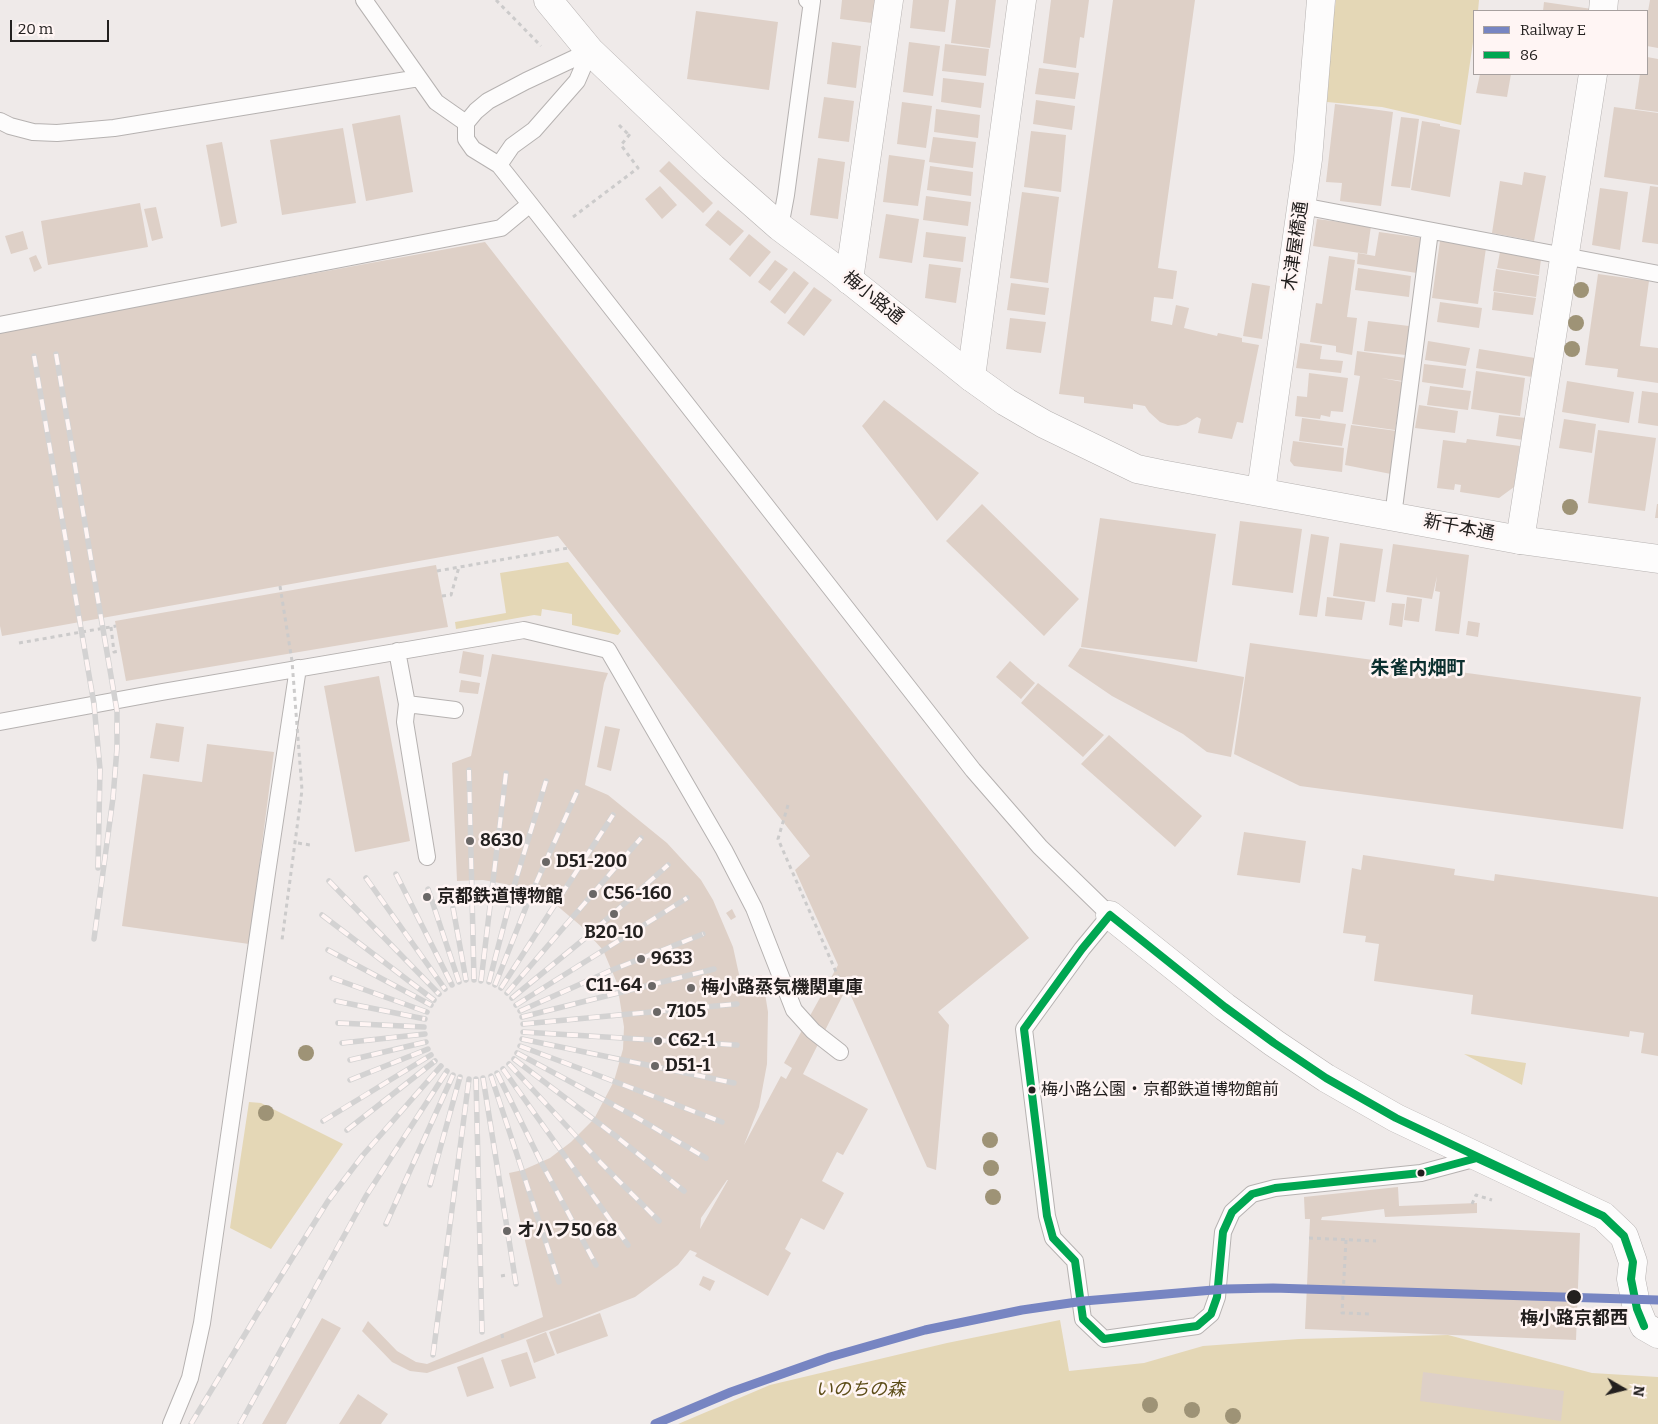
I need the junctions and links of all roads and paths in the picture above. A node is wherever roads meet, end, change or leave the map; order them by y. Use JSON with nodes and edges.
{"nodes":[{"id":1,"x":364,"y":0,"type":"edge"},
{"id":2,"x":548,"y":0,"type":"edge"},
{"id":3,"x":808,"y":0,"type":"edge"},
{"id":4,"x":889,"y":0,"type":"edge"},
{"id":5,"x":1022,"y":0,"type":"edge"},
{"id":6,"x":1321,"y":0,"type":"edge"},
{"id":7,"x":590,"y":51,"type":"junction"},
{"id":8,"x":1593,"y":75,"type":"edge"},
{"id":9,"x":419,"y":78,"type":"junction"},
{"id":10,"x":0,"y":121,"type":"edge"},
{"id":11,"x":466,"y":123,"type":"junction"},
{"id":12,"x":635,"y":129,"type":"dead end"},
{"id":13,"x":499,"y":165,"type":"junction"},
{"id":14,"x":530,"y":204,"type":"junction"},
{"id":15,"x":1302,"y":206,"type":"junction"},
{"id":16,"x":568,"y":221,"type":"dead end"},
{"id":17,"x":780,"y":227,"type":"junction"},
{"id":18,"x":1430,"y":231,"type":"junction"},
{"id":19,"x":1564,"y":256,"type":"junction"},
{"id":20,"x":1658,"y":274,"type":"edge"},
{"id":21,"x":850,"y":280,"type":"junction"},
{"id":22,"x":0,"y":325,"type":"edge"},
{"id":23,"x":971,"y":377,"type":"junction"},
{"id":24,"x":1261,"y":491,"type":"junction"},
{"id":25,"x":1392,"y":516,"type":"junction"},
{"id":26,"x":1520,"y":540,"type":"junction"},
{"id":27,"x":568,"y":548,"type":"dead end"},
{"id":28,"x":1658,"y":559,"type":"edge"},
{"id":29,"x":460,"y":566,"type":"junction"},
{"id":30,"x":437,"y":571,"type":"dead end"},
{"id":31,"x":280,"y":586,"type":"dead end"},
{"id":32,"x":442,"y":596,"type":"dead end"},
{"id":33,"x":116,"y":626,"type":"dead end"},
{"id":34,"x":111,"y":627,"type":"junction"},
{"id":35,"x":19,"y":643,"type":"dead end"},
{"id":36,"x":121,"y":651,"type":"dead end"},
{"id":37,"x":397,"y":651,"type":"junction"},
{"id":38,"x":298,"y":668,"type":"junction"},
{"id":39,"x":408,"y":704,"type":"junction"},
{"id":40,"x":455,"y":710,"type":"dead end"},
{"id":41,"x":0,"y":722,"type":"edge"},
{"id":42,"x":788,"y":806,"type":"dead end"},
{"id":43,"x":295,"y":843,"type":"junction"},
{"id":44,"x":302,"y":845,"type":"dead end"},
{"id":45,"x":427,"y":857,"type":"dead end"},
{"id":46,"x":1110,"y":915,"type":"junction"},
{"id":47,"x":282,"y":940,"type":"dead end"},
{"id":48,"x":840,"y":981,"type":"dead end"},
{"id":49,"x":840,"y":1052,"type":"dead end"},
{"id":50,"x":1477,"y":1158,"type":"junction"},
{"id":51,"x":1494,"y":1201,"type":"dead end"},
{"id":52,"x":1472,"y":1204,"type":"dead end"},
{"id":53,"x":1309,"y":1238,"type":"dead end"},
{"id":54,"x":1346,"y":1240,"type":"junction"},
{"id":55,"x":1376,"y":1241,"type":"dead end"},
{"id":56,"x":507,"y":1275,"type":"dead end"},
{"id":57,"x":501,"y":1276,"type":"dead end"},
{"id":58,"x":1372,"y":1314,"type":"dead end"},
{"id":59,"x":502,"y":1334,"type":"dead end"},
{"id":60,"x":1658,"y":1334,"type":"edge"},
{"id":61,"x":503,"y":1340,"type":"dead end"},
{"id":62,"x":171,"y":1424,"type":"edge"}],
"edges":[{"from":1,"to":9,"type":"lane"},
{"from":2,"to":7,"type":"street","name":"梅小路通"},
{"from":3,"to":17,"type":"lane"},
{"from":4,"to":21,"type":"street"},
{"from":5,"to":23,"type":"street"},
{"from":6,"to":15,"type":"street","name":"木津屋橋通"},
{"from":7,"to":11,"type":"lane"},
{"from":7,"to":13,"type":"lane"},
{"from":7,"to":17,"type":"street","name":"梅小路通"},
{"from":8,"to":19,"type":"street"},
{"from":9,"to":10,"type":"lane"},
{"from":9,"to":11,"type":"lane"},
{"from":11,"to":13,"type":"lane"},
{"from":12,"to":16,"type":"path"},
{"from":13,"to":14,"type":"lane"},
{"from":14,"to":22,"type":"lane"},
{"from":14,"to":46,"type":"lane"},
{"from":15,"to":18,"type":"lane"},
{"from":15,"to":24,"type":"street","name":"木津屋橋通"},
{"from":17,"to":21,"type":"street","name":"梅小路通"},
{"from":18,"to":19,"type":"lane"},
{"from":18,"to":25,"type":"lane"},
{"from":19,"to":20,"type":"lane"},
{"from":19,"to":26,"type":"street"},
{"from":21,"to":23,"type":"street","name":"梅小路通"},
{"from":23,"to":24,"type":"street","name":"梅小路通"},
{"from":24,"to":25,"type":"street","name":"新千本通"},
{"from":25,"to":26,"type":"street","name":"新千本通"},
{"from":26,"to":28,"type":"street","name":"新千本通"},
{"from":27,"to":29,"type":"path"},
{"from":29,"to":30,"type":"path"},
{"from":29,"to":32,"type":"path"},
{"from":31,"to":43,"type":"path","bridge":true},
{"from":33,"to":34,"type":"path"},
{"from":34,"to":35,"type":"path"},
{"from":34,"to":36,"type":"path"},
{"from":37,"to":38,"type":"lane"},
{"from":37,"to":39,"type":"lane"},
{"from":37,"to":49,"type":"lane"},
{"from":38,"to":41,"type":"lane"},
{"from":38,"to":62,"type":"lane"},
{"from":39,"to":40,"type":"lane"},
{"from":39,"to":45,"type":"lane"},
{"from":42,"to":48,"type":"path"},
{"from":43,"to":44,"type":"path"},
{"from":43,"to":47,"type":"path","bridge":true},
{"from":46,"to":50,"type":"street"},
{"from":46,"to":50,"type":"lane"},
{"from":50,"to":60,"type":"street"},
{"from":51,"to":52,"type":"path"},
{"from":53,"to":54,"type":"path"},
{"from":54,"to":55,"type":"path"},
{"from":54,"to":58,"type":"path"},
{"from":56,"to":57,"type":"path"},
{"from":59,"to":61,"type":"path"}]}
